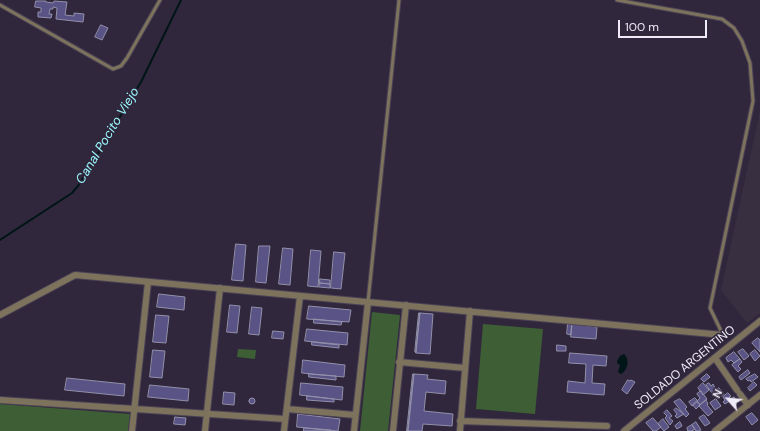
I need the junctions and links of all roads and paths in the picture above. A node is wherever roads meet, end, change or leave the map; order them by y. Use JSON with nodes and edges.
{"nodes":[{"id":1,"x":160,"y":0,"type":"edge"},
{"id":2,"x":399,"y":0,"type":"edge"},
{"id":3,"x":616,"y":0,"type":"edge"},
{"id":4,"x":0,"y":5,"type":"edge"},
{"id":5,"x":148,"y":282,"type":"junction"},
{"id":6,"x":220,"y":288,"type":"junction"},
{"id":7,"x":300,"y":296,"type":"junction"},
{"id":8,"x":368,"y":302,"type":"junction"},
{"id":9,"x":406,"y":306,"type":"junction"},
{"id":10,"x":470,"y":311,"type":"junction"},
{"id":11,"x":0,"y":315,"type":"edge"},
{"id":12,"x":760,"y":322,"type":"edge"},
{"id":13,"x":723,"y":335,"type":"joint"},
{"id":14,"x":715,"y":358,"type":"junction"},
{"id":15,"x":399,"y":362,"type":"junction"},
{"id":16,"x":465,"y":368,"type":"junction"},
{"id":17,"x":760,"y":395,"type":"edge"},
{"id":18,"x":0,"y":400,"type":"edge"},
{"id":19,"x":748,"y":405,"type":"junction"},
{"id":20,"x":134,"y":409,"type":"junction"},
{"id":21,"x":287,"y":409,"type":"junction"},
{"id":22,"x":207,"y":414,"type":"junction"},
{"id":23,"x":355,"y":415,"type":"junction"},
{"id":24,"x":285,"y":419,"type":"junction"},
{"id":25,"x":460,"y":421,"type":"junction"},
{"id":26,"x":607,"y":426,"type":"dead end"},
{"id":27,"x":132,"y":431,"type":"edge"},
{"id":28,"x":205,"y":431,"type":"edge"},
{"id":29,"x":284,"y":431,"type":"edge"},
{"id":30,"x":354,"y":431,"type":"edge"},
{"id":31,"x":393,"y":431,"type":"edge"},
{"id":32,"x":460,"y":431,"type":"edge"},
{"id":33,"x":624,"y":431,"type":"edge"},
{"id":34,"x":715,"y":431,"type":"edge"}],
"edges":[{"from":1,"to":4,"type":"lane"},
{"from":2,"to":8,"type":"lane"},
{"from":3,"to":13,"type":"lane"},
{"from":5,"to":6,"type":"street"},
{"from":5,"to":11,"type":"street"},
{"from":5,"to":20,"type":"street"},
{"from":6,"to":7,"type":"street"},
{"from":6,"to":22,"type":"street"},
{"from":7,"to":8,"type":"street"},
{"from":7,"to":21,"type":"street"},
{"from":8,"to":9,"type":"street"},
{"from":8,"to":23,"type":"street"},
{"from":9,"to":10,"type":"street"},
{"from":9,"to":15,"type":"street"},
{"from":10,"to":13,"type":"street"},
{"from":10,"to":16,"type":"street"},
{"from":12,"to":14,"type":"street","name":"SOLDADO ARGENTINO"},
{"from":14,"to":19,"type":"street"},
{"from":14,"to":33,"type":"street","name":"SOLDADO ARGENTINO"},
{"from":15,"to":16,"type":"street"},
{"from":15,"to":31,"type":"street"},
{"from":16,"to":25,"type":"street"},
{"from":17,"to":19,"type":"street"},
{"from":18,"to":20,"type":"street"},
{"from":19,"to":34,"type":"street"},
{"from":20,"to":22,"type":"street"},
{"from":20,"to":27,"type":"street"},
{"from":21,"to":23,"type":"street"},
{"from":21,"to":24,"type":"street"},
{"from":22,"to":24,"type":"street"},
{"from":22,"to":28,"type":"street"},
{"from":23,"to":30,"type":"street"},
{"from":24,"to":29,"type":"street"},
{"from":25,"to":26,"type":"street"},
{"from":25,"to":32,"type":"street"}]}
